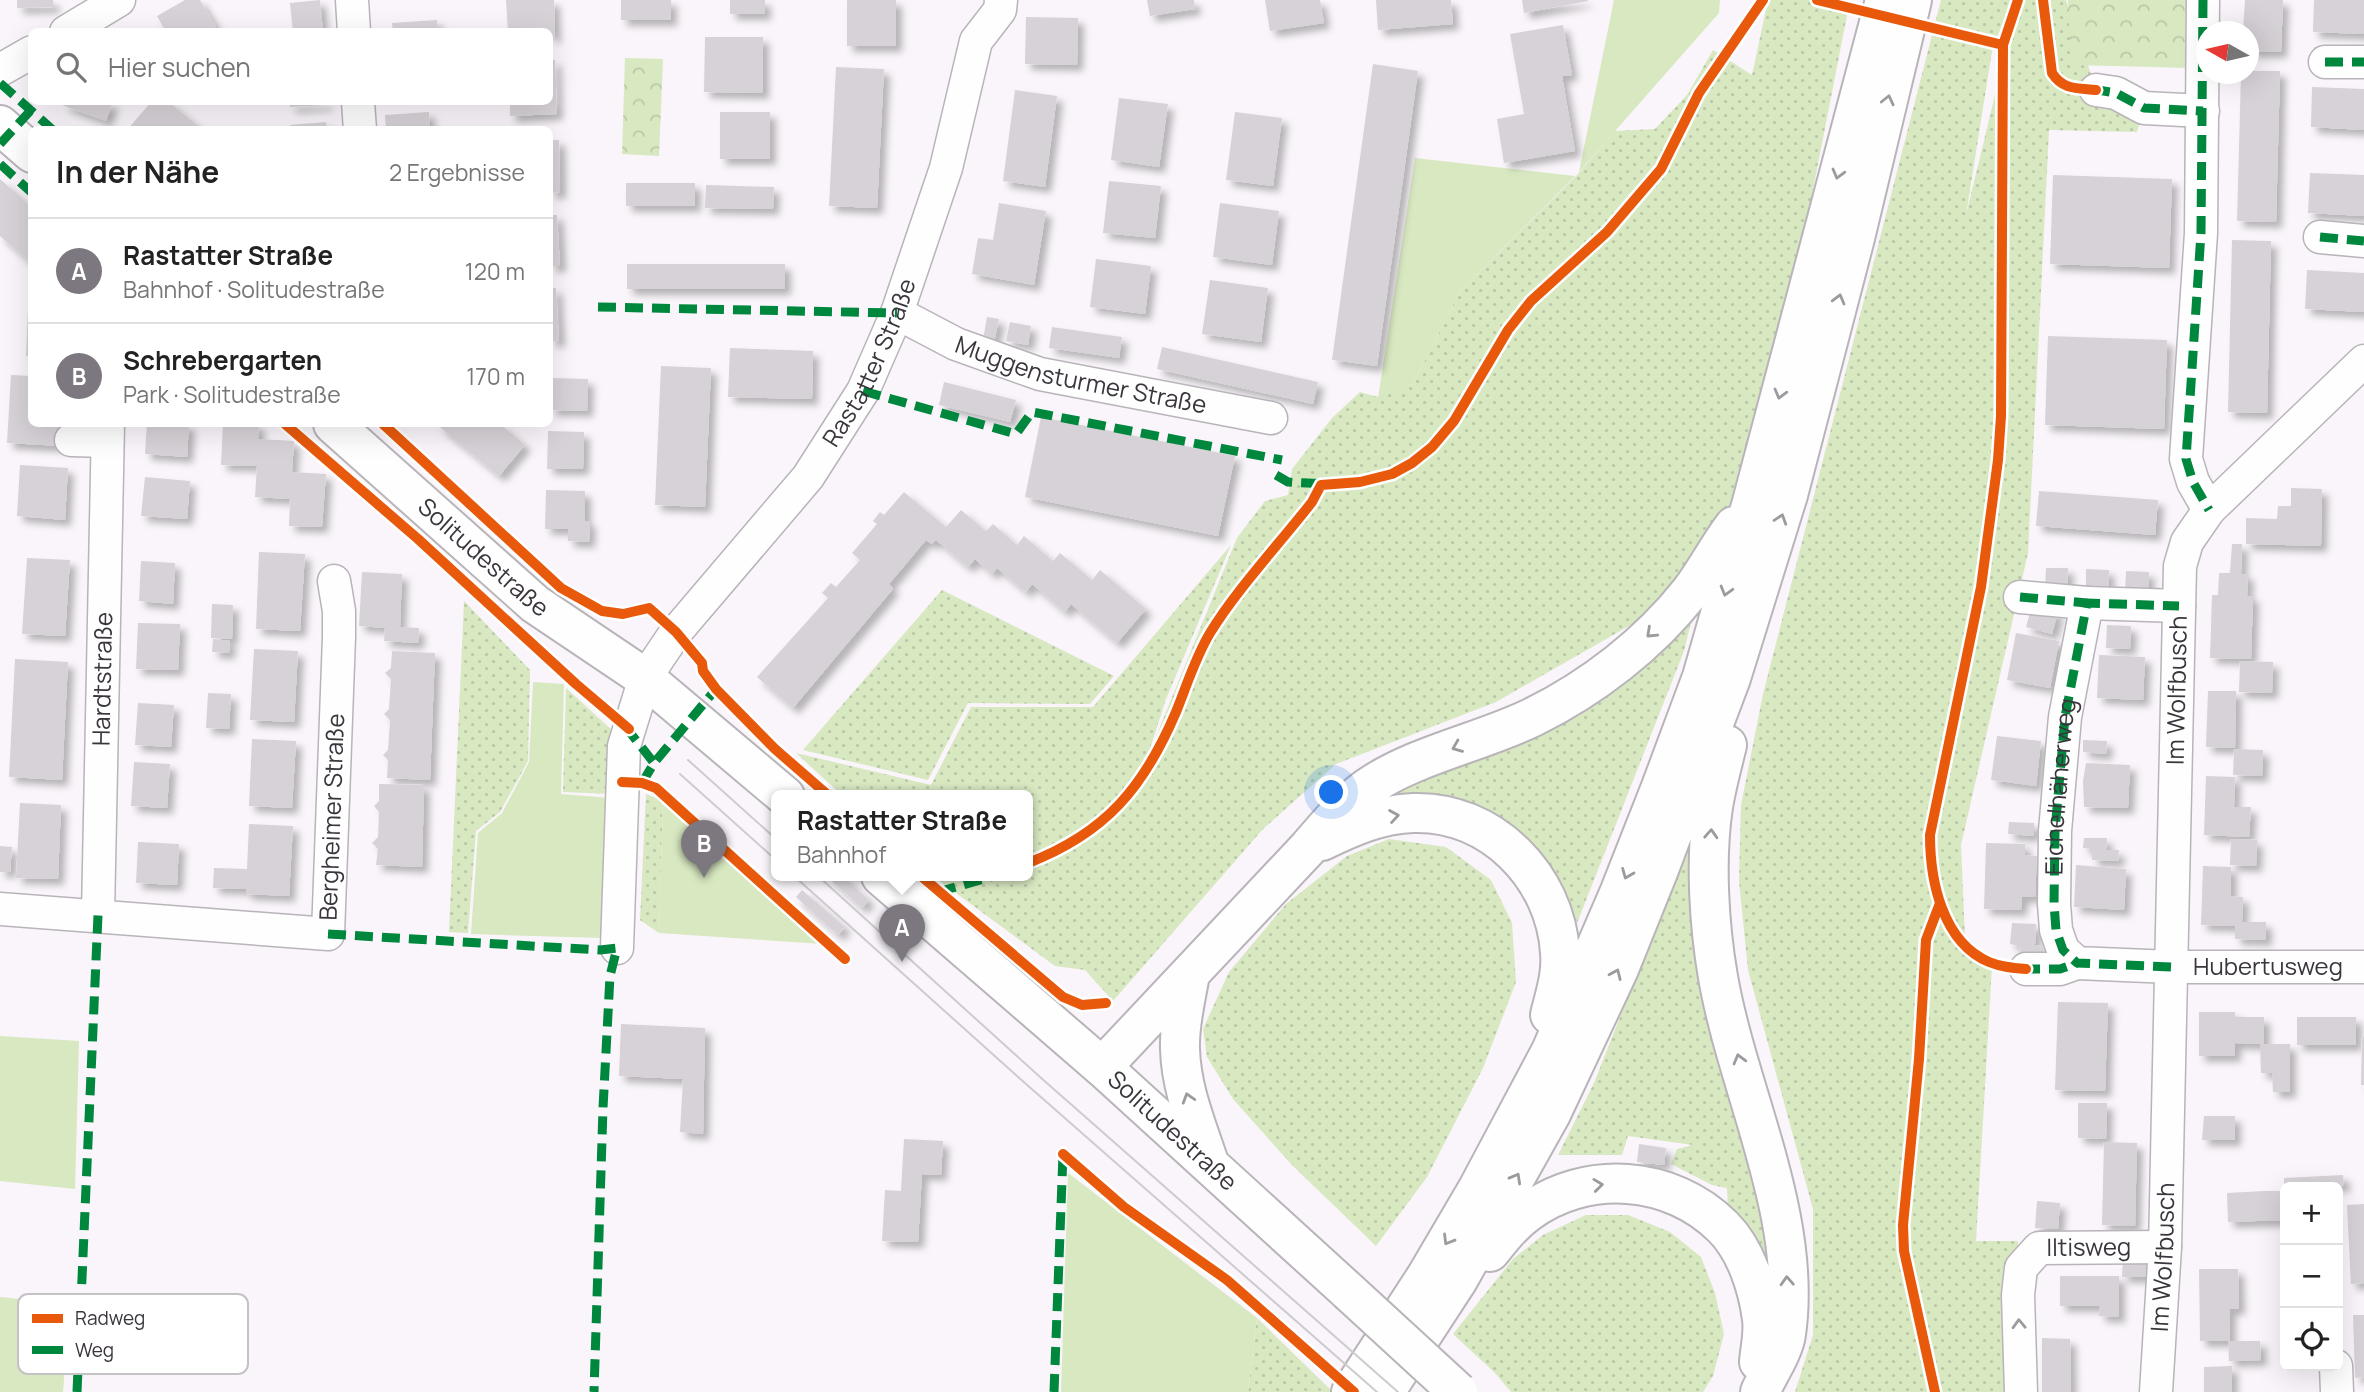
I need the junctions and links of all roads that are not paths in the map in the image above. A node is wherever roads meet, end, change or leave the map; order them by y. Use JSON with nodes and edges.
{"nodes":[{"id":1,"x":119,"y":0,"type":"edge"},
{"id":2,"x":352,"y":0,"type":"edge"},
{"id":3,"x":1001,"y":0,"type":"edge"},
{"id":4,"x":1885,"y":0,"type":"edge"},
{"id":5,"x":1912,"y":0,"type":"edge"},
{"id":6,"x":2203,"y":0,"type":"edge"},
{"id":7,"x":92,"y":8,"type":"edge"},
{"id":8,"x":70,"y":28,"type":"edge"},
{"id":9,"x":354,"y":28,"type":"edge"},
{"id":10,"x":28,"y":54,"type":"edge"},
{"id":11,"x":2325,"y":62,"type":"dead end"},
{"id":12,"x":2364,"y":62,"type":"edge"},
{"id":13,"x":0,"y":71,"type":"edge"},
{"id":14,"x":2096,"y":90,"type":"dead end"},
{"id":15,"x":358,"y":105,"type":"edge"},
{"id":16,"x":2203,"y":111,"type":"junction"},
{"id":17,"x":0,"y":125,"type":"edge"},
{"id":18,"x":360,"y":126,"type":"edge"},
{"id":19,"x":28,"y":150,"type":"edge"},
{"id":20,"x":2320,"y":237,"type":"dead end"},
{"id":21,"x":2364,"y":241,"type":"edge"},
{"id":22,"x":897,"y":313,"type":"junction"},
{"id":23,"x":2364,"y":361,"type":"edge"},
{"id":24,"x":1271,"y":418,"type":"dead end"},
{"id":25,"x":336,"y":427,"type":"edge"},
{"id":26,"x":107,"y":432,"type":"edge"},
{"id":27,"x":71,"y":440,"type":"dead end"},
{"id":28,"x":1752,"y":502,"type":"junction"},
{"id":29,"x":2209,"y":510,"type":"junction"},
{"id":30,"x":334,"y":581,"type":"dead end"},
{"id":31,"x":2020,"y":597,"type":"dead end"},
{"id":32,"x":2087,"y":603,"type":"junction"},
{"id":33,"x":2179,"y":606,"type":"junction"},
{"id":34,"x":646,"y":678,"type":"junction"},
{"id":35,"x":1731,"y":678,"type":"junction"},
{"id":36,"x":778,"y":790,"type":"edge"},
{"id":37,"x":1308,"y":848,"type":"junction"},
{"id":38,"x":887,"y":881,"type":"edge"},
{"id":39,"x":0,"y":909,"type":"edge"},
{"id":40,"x":98,"y":915,"type":"junction"},
{"id":41,"x":617,"y":948,"type":"dead end"},
{"id":42,"x":2077,"y":963,"type":"junction"},
{"id":43,"x":2171,"y":967,"type":"junction"},
{"id":44,"x":2364,"y":967,"type":"edge"},
{"id":45,"x":2026,"y":969,"type":"dead end"},
{"id":46,"x":1190,"y":974,"type":"junction"},
{"id":47,"x":1551,"y":1051,"type":"junction"},
{"id":48,"x":1102,"y":1068,"type":"junction"},
{"id":49,"x":1209,"y":1163,"type":"junction"},
{"id":50,"x":2165,"y":1247,"type":"junction"},
{"id":51,"x":1458,"y":1280,"type":"junction"},
{"id":52,"x":2336,"y":1371,"type":"edge"},
{"id":53,"x":1351,"y":1392,"type":"edge"},
{"id":54,"x":1385,"y":1392,"type":"edge"},
{"id":55,"x":1458,"y":1392,"type":"edge"},
{"id":56,"x":1758,"y":1392,"type":"edge"},
{"id":57,"x":2021,"y":1392,"type":"edge"},
{"id":58,"x":2156,"y":1392,"type":"edge"},
{"id":59,"x":2337,"y":1392,"type":"edge"}],
"edges":[{"from":1,"to":7,"type":"street"},
{"from":2,"to":9,"type":"street"},
{"from":3,"to":22,"type":"street","name":"Rastatter Straße"},
{"from":4,"to":28,"type":"main road","one_way":true},
{"from":35,"to":5,"type":"main road","one_way":true},
{"from":6,"to":16,"type":"street"},
{"from":7,"to":8,"type":"street"},
{"from":10,"to":13,"type":"street"},
{"from":11,"to":12,"type":"street"},
{"from":14,"to":16,"type":"street"},
{"from":15,"to":18,"type":"street"},
{"from":16,"to":29,"type":"street"},
{"from":17,"to":19,"type":"main road"},
{"from":20,"to":21,"type":"street"},
{"from":22,"to":24,"type":"street","name":"Muggensturmer Straße"},
{"from":22,"to":34,"type":"street","name":"Rastatter Straße"},
{"from":23,"to":29,"type":"street","name":"Im Wolfbusch"},
{"from":25,"to":34,"type":"main road","name":"Solitudestraße"},
{"from":26,"to":27,"type":"street","name":"Hardtstraße"},
{"from":26,"to":40,"type":"street","name":"Hardtstraße"},
{"from":28,"to":37,"type":"main road","one_way":true},
{"from":28,"to":47,"type":"main road","one_way":true},
{"from":29,"to":33,"type":"street","name":"Im Wolfbusch"},
{"from":30,"to":40,"type":"street","name":"Bergheimer Straße"},
{"from":31,"to":32,"type":"street"},
{"from":32,"to":33,"type":"street"},
{"from":32,"to":42,"type":"street","name":"Eichelhäherweg"},
{"from":33,"to":43,"type":"street","name":"Im Wolfbusch"},
{"from":34,"to":36,"type":"main road","name":"Solitudestraße"},
{"from":34,"to":41,"type":"street"},
{"from":51,"to":35,"type":"main road","one_way":true},
{"from":56,"to":35,"type":"main road","one_way":true},
{"from":37,"to":46,"type":"main road"},
{"from":37,"to":47,"type":"main road","one_way":true},
{"from":38,"to":48,"type":"main road","name":"Solitudestraße"},
{"from":39,"to":40,"type":"street","name":"Bergheimer Straße"},
{"from":42,"to":43,"type":"street"},
{"from":42,"to":45,"type":"street"},
{"from":43,"to":44,"type":"street","name":"Hubertusweg"},
{"from":43,"to":50,"type":"street","name":"Im Wolfbusch"},
{"from":46,"to":48,"type":"main road"},
{"from":49,"to":46,"type":"main road","one_way":true},
{"from":47,"to":53,"type":"main road","one_way":true},
{"from":48,"to":49,"type":"main road","name":"Solitudestraße"},
{"from":49,"to":55,"type":"main road","name":"Solitudestraße","bridge":true},
{"from":57,"to":50,"type":"street","name":"Iltisweg","one_way":true},
{"from":50,"to":58,"type":"street","name":"Im Wolfbusch"},
{"from":51,"to":54,"type":"main road"},
{"from":51,"to":56,"type":"main road","one_way":true},
{"from":52,"to":59,"type":"street"}]}
